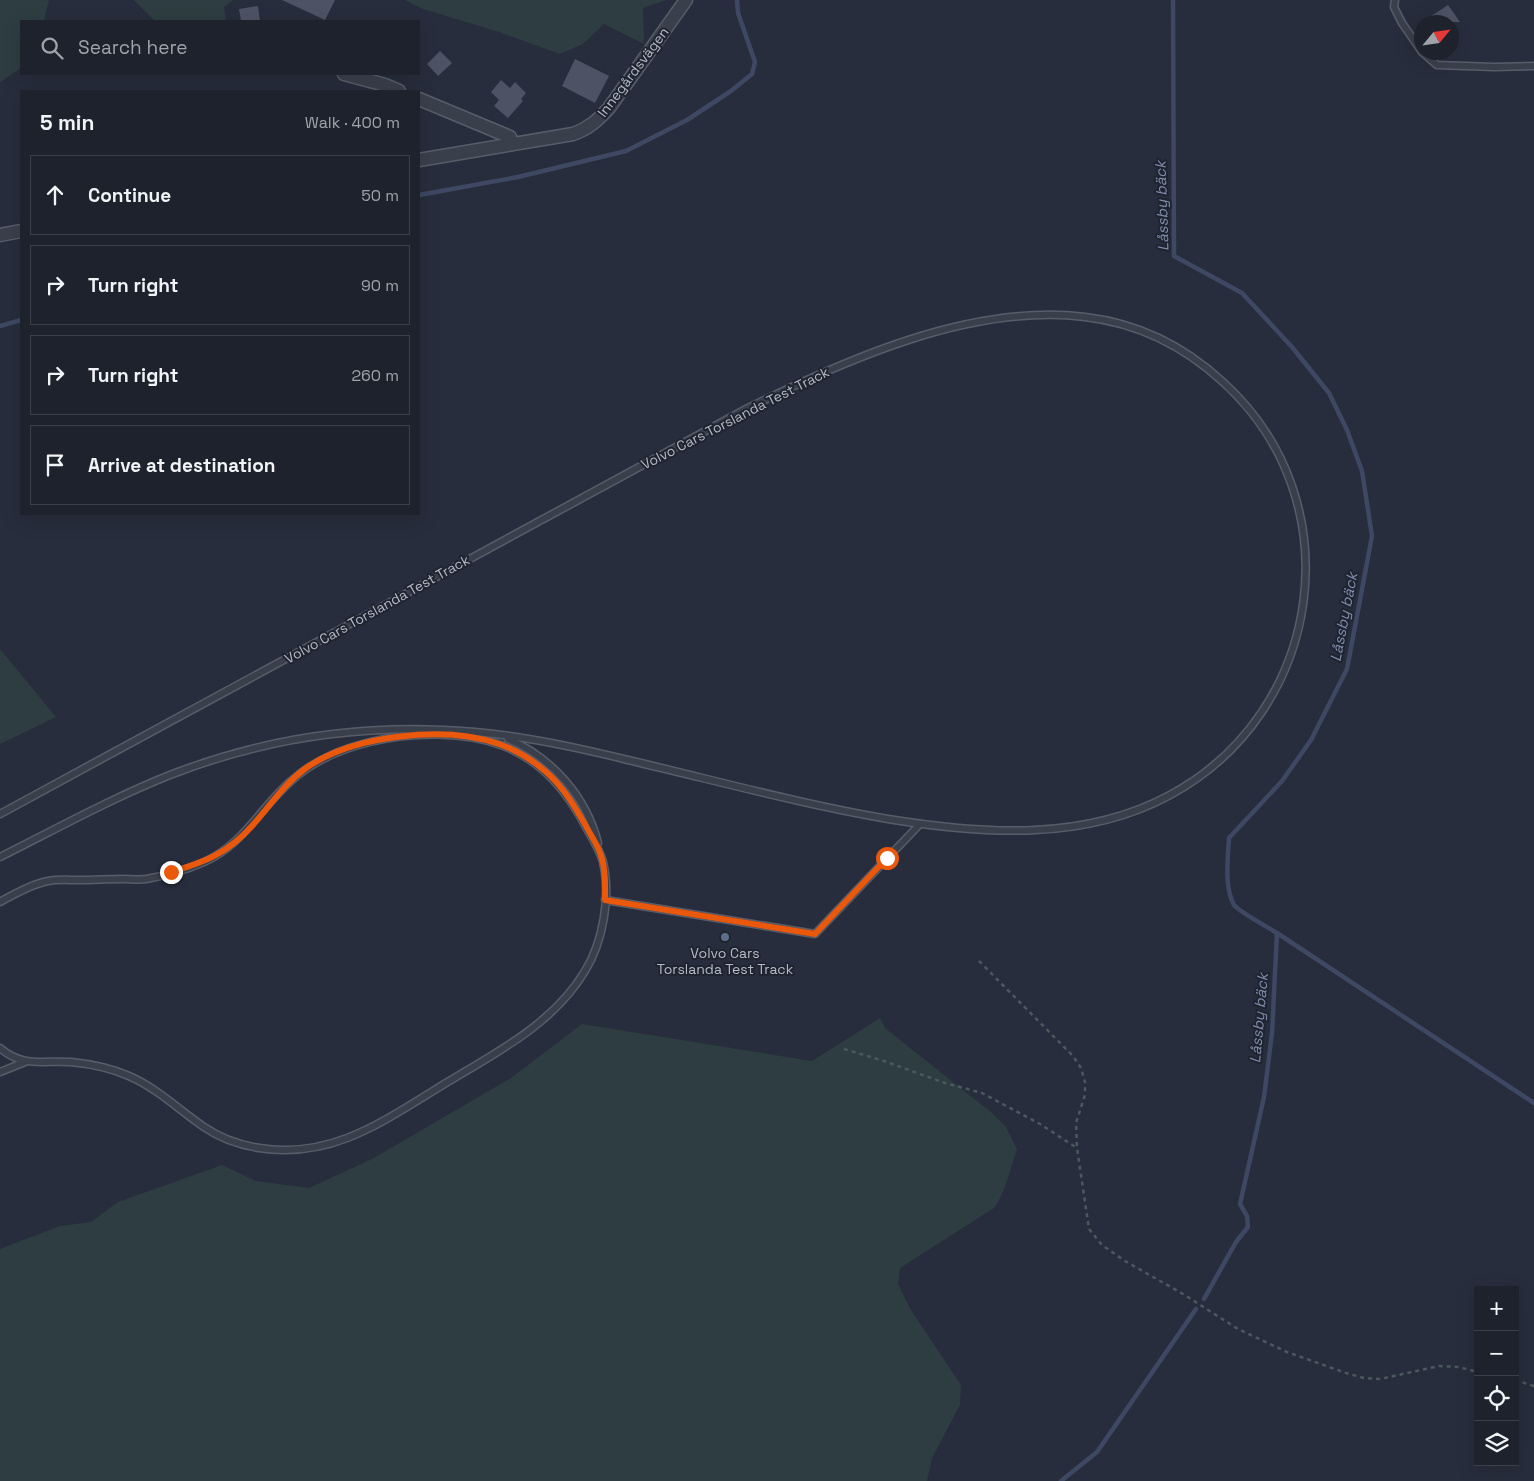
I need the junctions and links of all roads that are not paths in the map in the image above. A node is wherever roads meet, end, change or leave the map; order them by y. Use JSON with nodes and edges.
{"nodes":[{"id":1,"x":686,"y":0,"type":"edge"},
{"id":2,"x":1395,"y":0,"type":"edge"},
{"id":3,"x":1414,"y":40,"type":"edge"},
{"id":4,"x":1431,"y":60,"type":"edge"},
{"id":5,"x":1534,"y":66,"type":"edge"},
{"id":6,"x":348,"y":75,"type":"edge"},
{"id":7,"x":397,"y":90,"type":"edge"},
{"id":8,"x":420,"y":99,"type":"edge"},
{"id":9,"x":512,"y":144,"type":"junction"},
{"id":10,"x":420,"y":160,"type":"edge"},
{"id":11,"x":20,"y":231,"type":"edge"},
{"id":12,"x":0,"y":235,"type":"edge"},
{"id":13,"x":495,"y":734,"type":"junction"},
{"id":14,"x":0,"y":814,"type":"edge"},
{"id":15,"x":920,"y":824,"type":"junction"},
{"id":16,"x":0,"y":857,"type":"edge"},
{"id":17,"x":602,"y":858,"type":"junction"},
{"id":18,"x":605,"y":900,"type":"junction"},
{"id":19,"x":0,"y":902,"type":"edge"},
{"id":20,"x":0,"y":1048,"type":"edge"},
{"id":21,"x":26,"y":1062,"type":"junction"},
{"id":22,"x":0,"y":1072,"type":"edge"}],
"edges":[{"from":1,"to":9,"type":"street","name":"Innegårdsvägen"},
{"from":2,"to":3,"type":"lane"},
{"from":4,"to":5,"type":"lane"},
{"from":6,"to":7,"type":"street"},
{"from":8,"to":9,"type":"street"},
{"from":9,"to":10,"type":"street","name":"Innegårdsvägen"},
{"from":11,"to":12,"type":"street"},
{"from":13,"to":15,"type":"lane","name":"Volvo Cars Torslanda Test Track"},
{"from":13,"to":16,"type":"lane","name":"Volvo Cars Torslanda Test Track"},
{"from":13,"to":17,"type":"lane","name":"Volvo Cars Torslanda Test Track"},
{"from":14,"to":15,"type":"lane","name":"Volvo Cars Torslanda Test Track"},
{"from":15,"to":18,"type":"lane"},
{"from":17,"to":18,"type":"lane","name":"Volvo Cars Torslanda Test Track"},
{"from":17,"to":19,"type":"lane","name":"Volvo Cars Torslanda Test Track"},
{"from":18,"to":21,"type":"lane","name":"Volvo Cars Torslanda Test Track"},
{"from":20,"to":21,"type":"lane","name":"Volvo Cars Torslanda Test Track"},
{"from":21,"to":22,"type":"lane"}]}
